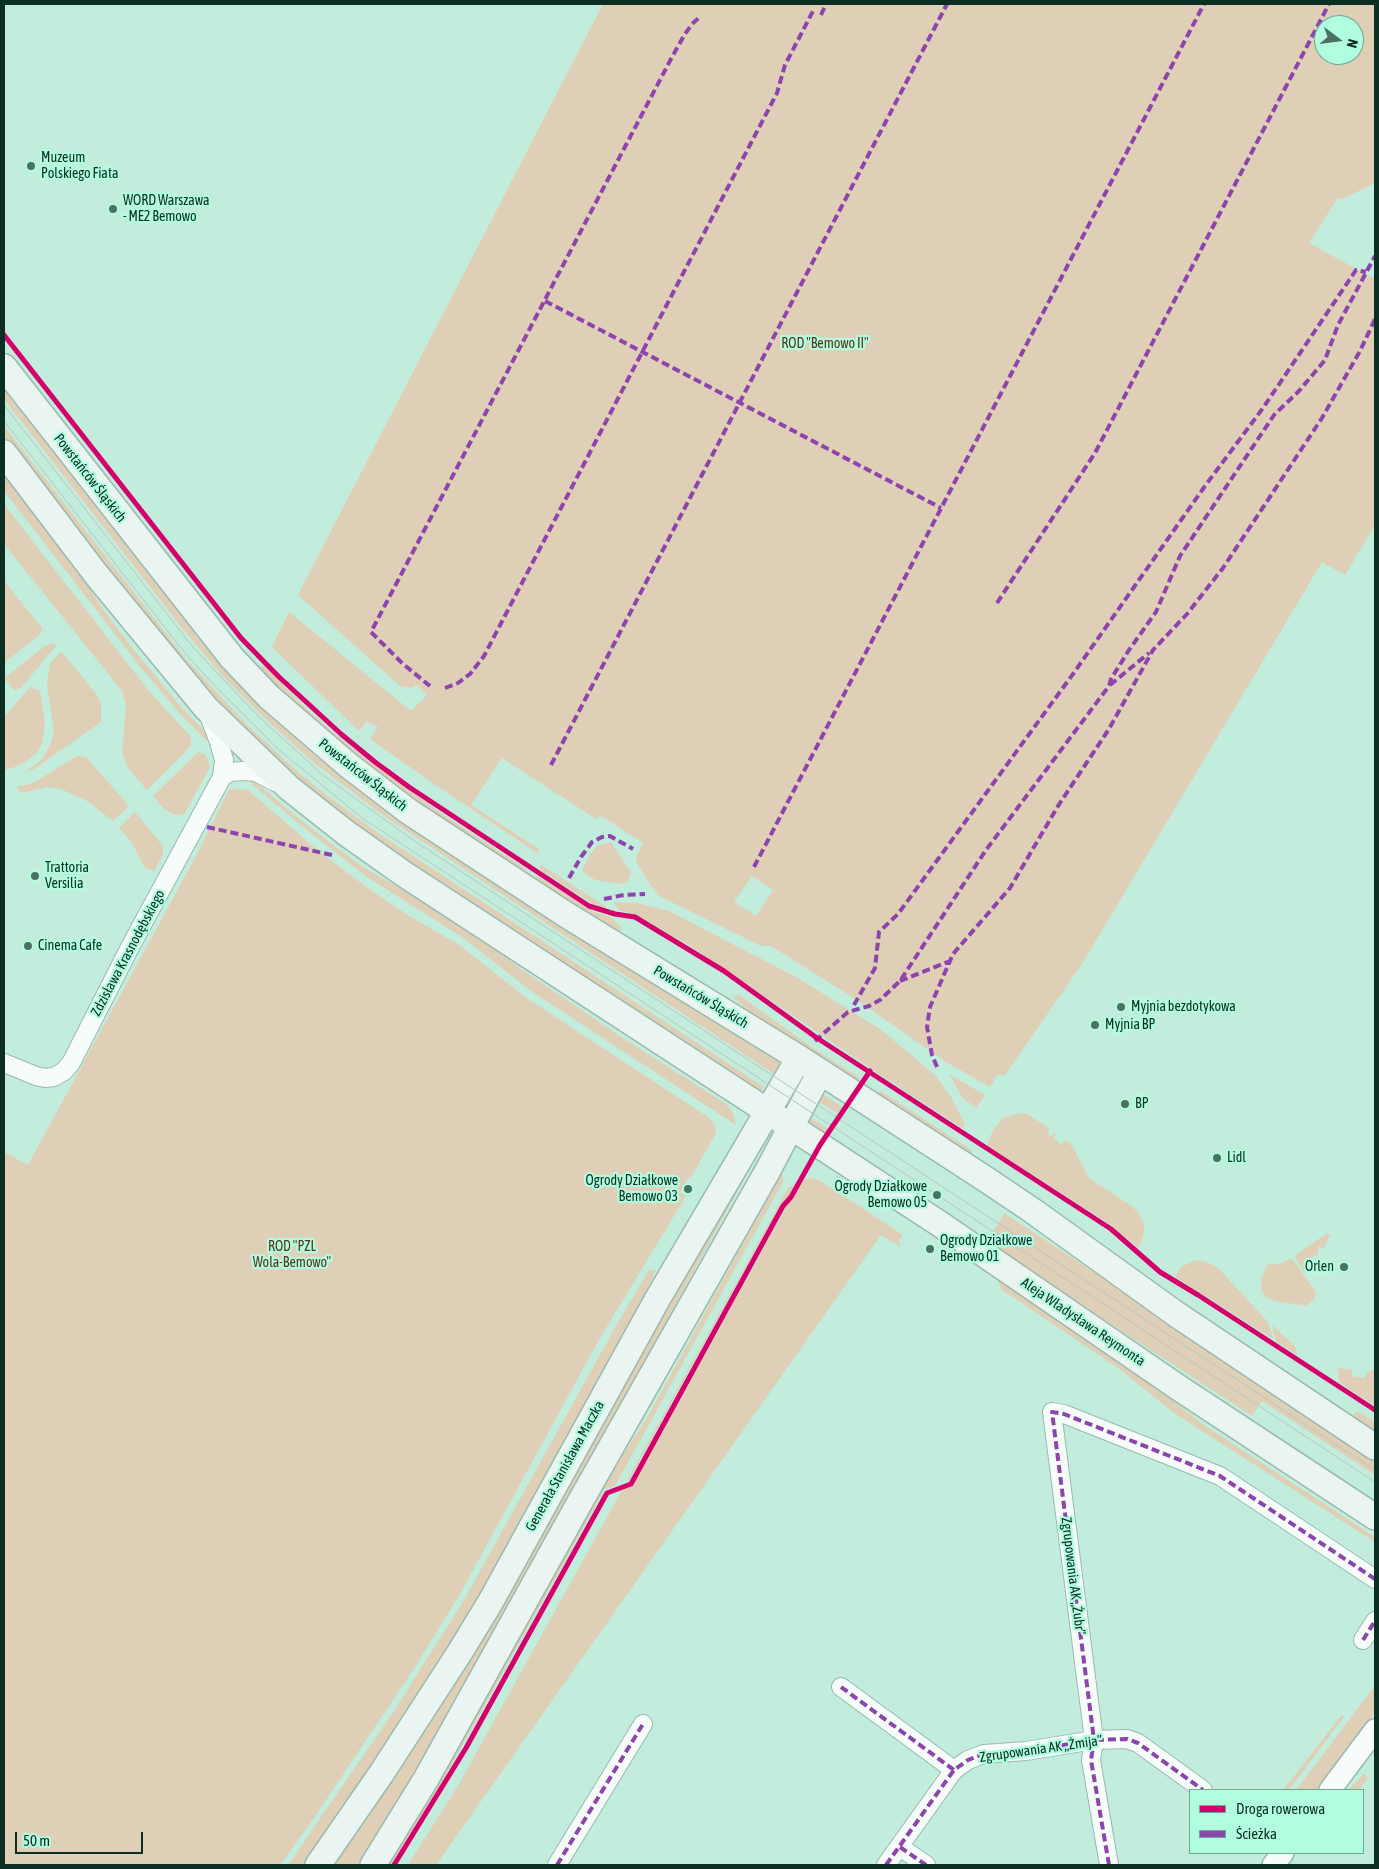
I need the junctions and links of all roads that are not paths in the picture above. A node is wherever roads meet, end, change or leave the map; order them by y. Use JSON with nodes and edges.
{"nodes":[{"id":1,"x":4,"y":367,"type":"edge"},
{"id":2,"x":4,"y":453,"type":"edge"},
{"id":3,"x":206,"y":708,"type":"junction"},
{"id":4,"x":222,"y":777,"type":"junction"},
{"id":5,"x":289,"y":788,"type":"junction"},
{"id":6,"x":799,"y":1058,"type":"junction"},
{"id":7,"x":4,"y":1062,"type":"edge"},
{"id":8,"x":820,"y":1072,"type":"junction"},
{"id":9,"x":767,"y":1110,"type":"junction"},
{"id":10,"x":791,"y":1126,"type":"junction"},
{"id":11,"x":1375,"y":1447,"type":"edge"},
{"id":12,"x":1375,"y":1517,"type":"edge"},
{"id":13,"x":1375,"y":1580,"type":"edge"},
{"id":14,"x":1375,"y":1621,"type":"edge"},
{"id":15,"x":1363,"y":1640,"type":"dead end"},
{"id":16,"x":841,"y":1687,"type":"dead end"},
{"id":17,"x":643,"y":1724,"type":"dead end"},
{"id":18,"x":1375,"y":1730,"type":"edge"},
{"id":19,"x":1094,"y":1740,"type":"junction"},
{"id":20,"x":954,"y":1770,"type":"junction"},
{"id":21,"x":1202,"y":1789,"type":"edge"},
{"id":22,"x":1331,"y":1789,"type":"edge"},
{"id":23,"x":900,"y":1847,"type":"junction"},
{"id":24,"x":1282,"y":1854,"type":"edge"},
{"id":25,"x":318,"y":1865,"type":"edge"},
{"id":26,"x":373,"y":1865,"type":"edge"},
{"id":27,"x":557,"y":1865,"type":"edge"},
{"id":28,"x":886,"y":1865,"type":"edge"},
{"id":29,"x":926,"y":1865,"type":"edge"},
{"id":30,"x":1109,"y":1865,"type":"edge"},
{"id":31,"x":1273,"y":1865,"type":"edge"}],
"edges":[{"from":1,"to":6,"type":"main road","name":"Powstańców Śląskich"},
{"from":2,"to":3,"type":"main road"},
{"from":3,"to":4,"type":"street","name":"Zdzisława Krasnodębskiego"},
{"from":3,"to":5,"type":"main road"},
{"from":4,"to":5,"type":"street"},
{"from":4,"to":7,"type":"street","name":"Zdzisława Krasnodębskiego"},
{"from":5,"to":9,"type":"main road"},
{"from":6,"to":8,"type":"main road","name":"Powstańców Śląskich"},
{"from":6,"to":9,"type":"main road","name":"Generała Stanisława Maczka"},
{"from":8,"to":10,"type":"main road"},
{"from":8,"to":11,"type":"main road"},
{"from":9,"to":10,"type":"main road"},
{"from":9,"to":25,"type":"main road","name":"Generała Stanisława Maczka"},
{"from":10,"to":12,"type":"main road","name":"Aleja Władysława Reymonta"},
{"from":10,"to":26,"type":"main road"},
{"from":13,"to":19,"type":"street","name":"Zgrupowania AK „Żubr”"},
{"from":14,"to":15,"type":"street"},
{"from":16,"to":20,"type":"street"},
{"from":17,"to":27,"type":"street"},
{"from":18,"to":22,"type":"street"},
{"from":19,"to":20,"type":"street","name":"Zgrupowania AK „Żmija”"},
{"from":19,"to":21,"type":"street","name":"Zgrupowania AK „Żmija”"},
{"from":19,"to":30,"type":"street","name":"Zgrupowania AK „Żubr”"},
{"from":20,"to":23,"type":"street","name":"Zgrupowania AK „Żmija”"},
{"from":23,"to":28,"type":"street","name":"Zgrupowania AK „Żmija”"},
{"from":23,"to":29,"type":"street"},
{"from":24,"to":31,"type":"street"}]}
